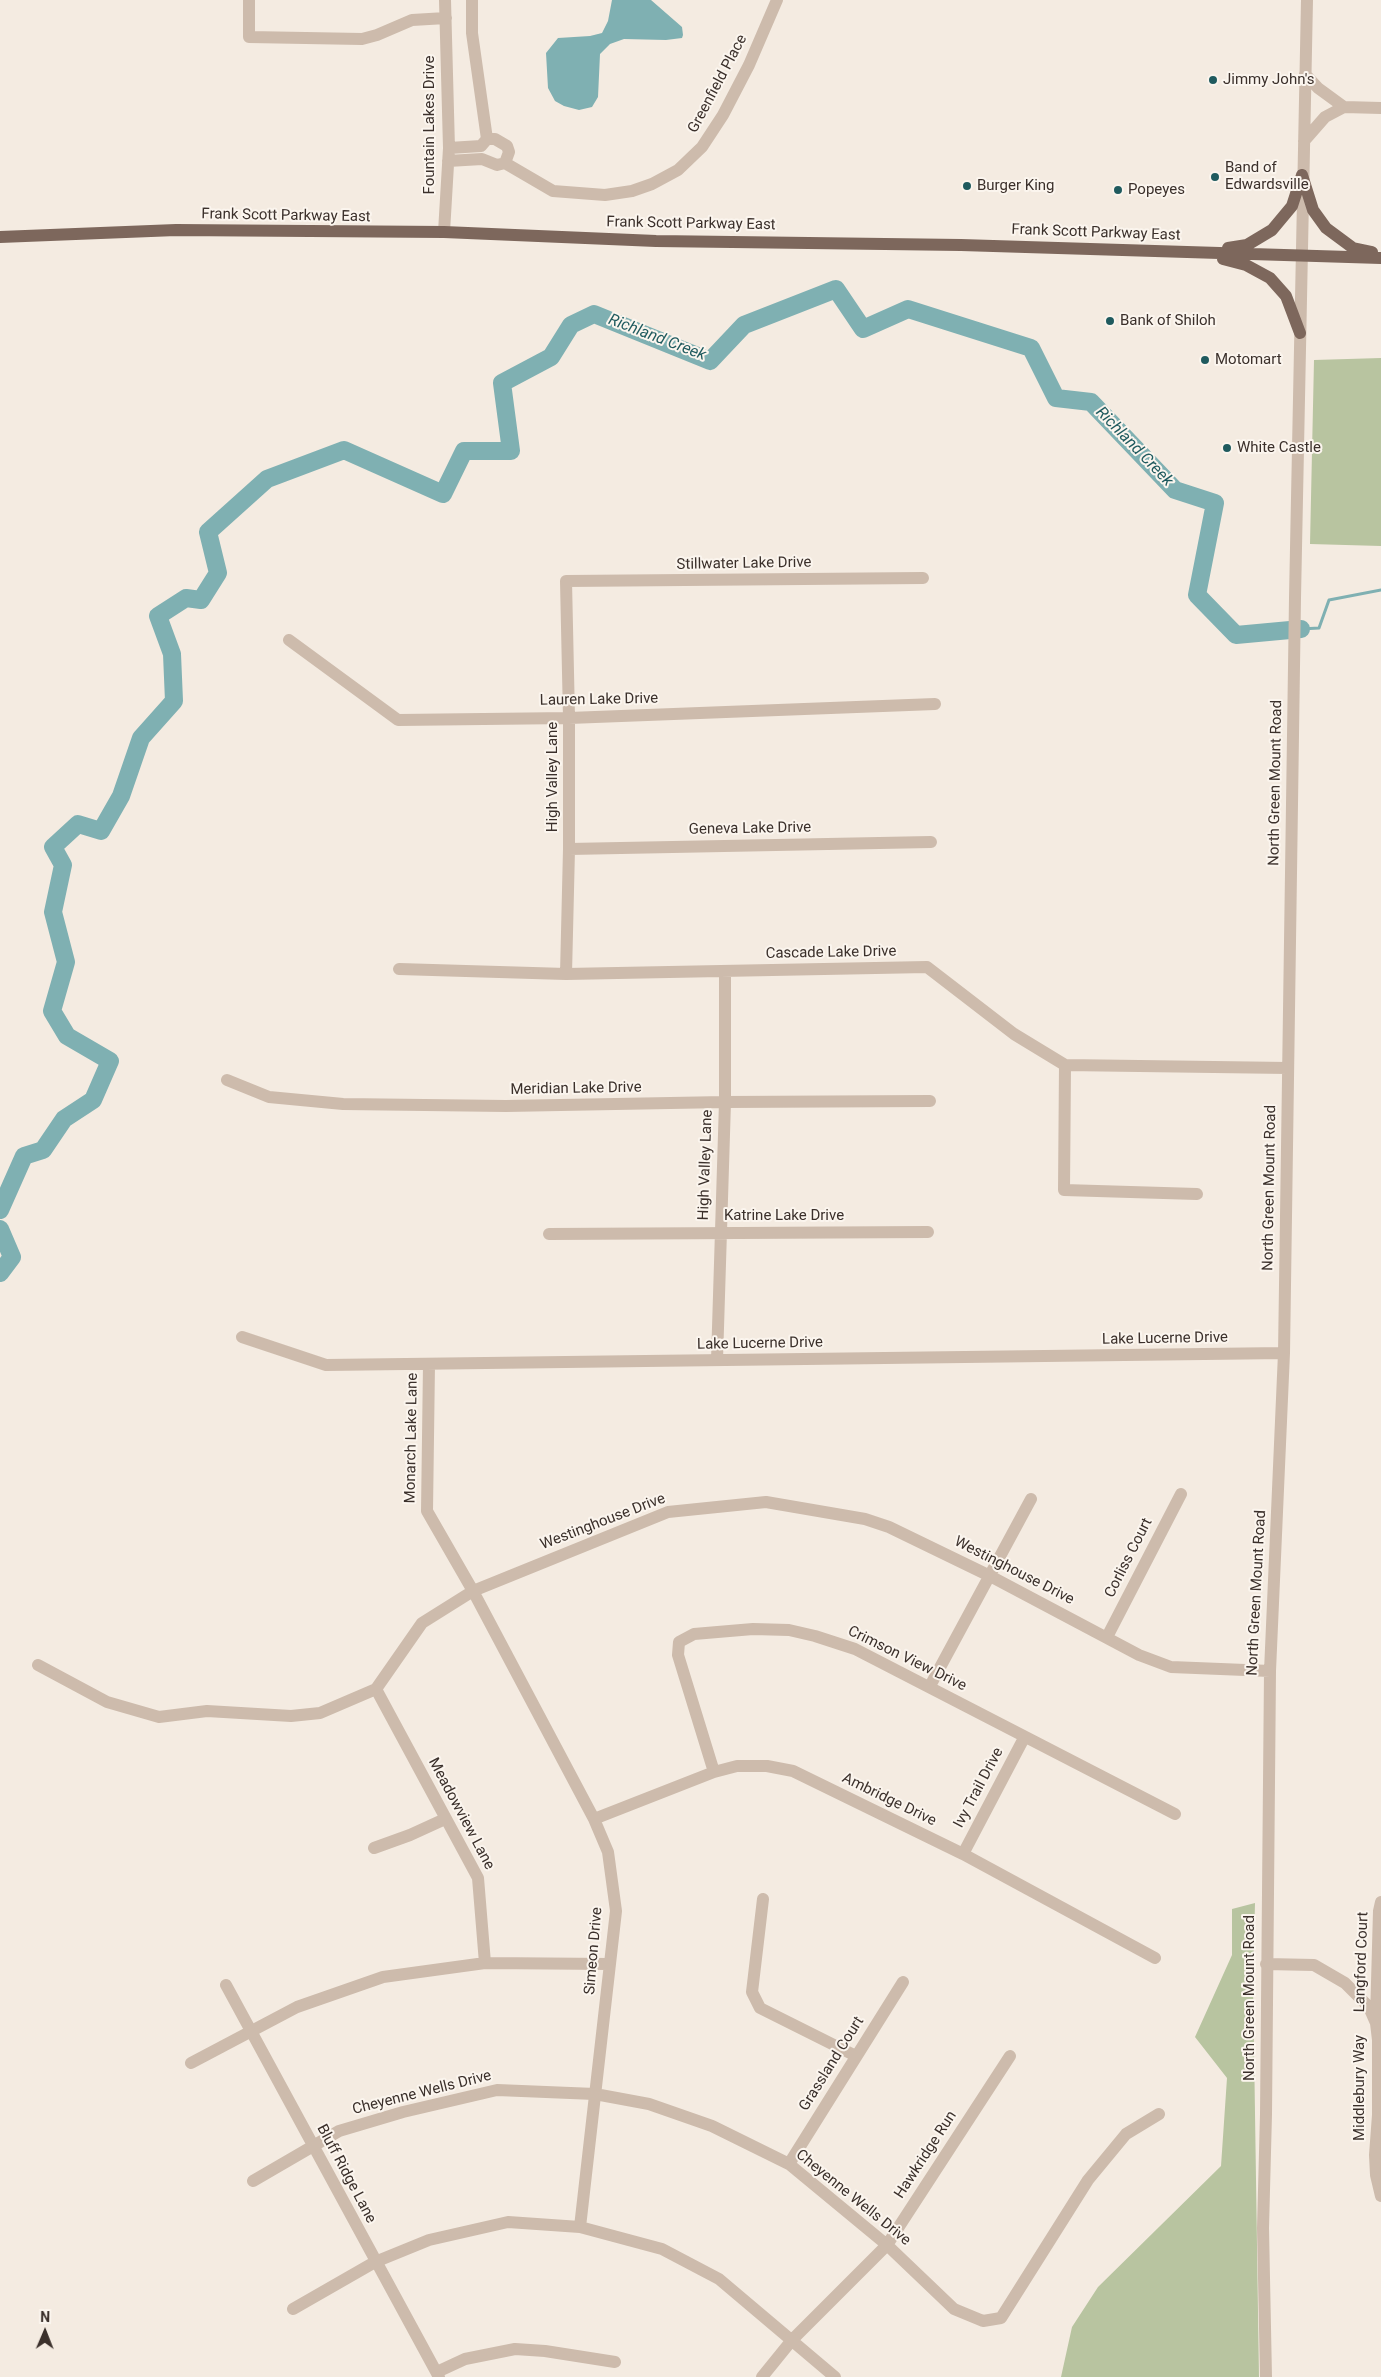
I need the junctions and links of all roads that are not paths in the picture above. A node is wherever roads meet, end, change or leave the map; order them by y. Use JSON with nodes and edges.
{"nodes":[{"id":1,"x":249,"y":0,"type":"edge"},
{"id":2,"x":445,"y":0,"type":"edge"},
{"id":3,"x":472,"y":0,"type":"edge"},
{"id":4,"x":777,"y":0,"type":"edge"},
{"id":5,"x":1307,"y":0,"type":"edge"},
{"id":6,"x":446,"y":18,"type":"junction"},
{"id":7,"x":1305,"y":74,"type":"junction"},
{"id":8,"x":1344,"y":107,"type":"junction"},
{"id":9,"x":1381,"y":108,"type":"edge"},
{"id":10,"x":487,"y":139,"type":"junction"},
{"id":11,"x":1304,"y":141,"type":"junction"},
{"id":12,"x":449,"y":148,"type":"junction"},
{"id":13,"x":448,"y":161,"type":"junction"},
{"id":14,"x":505,"y":164,"type":"junction"},
{"id":15,"x":1302,"y":175,"type":"junction"},
{"id":16,"x":444,"y":232,"type":"junction"},
{"id":17,"x":0,"y":237,"type":"edge"},
{"id":18,"x":1204,"y":253,"type":"junction"},
{"id":19,"x":1301,"y":256,"type":"junction"},
{"id":20,"x":1381,"y":256,"type":"edge"},
{"id":21,"x":1300,"y":334,"type":"junction"},
{"id":22,"x":923,"y":578,"type":"dead end"},
{"id":23,"x":566,"y":581,"type":"joint"},
{"id":24,"x":289,"y":640,"type":"dead end"},
{"id":25,"x":934,"y":704,"type":"dead end"},
{"id":26,"x":570,"y":718,"type":"junction"},
{"id":27,"x":931,"y":842,"type":"dead end"},
{"id":28,"x":570,"y":848,"type":"junction"},
{"id":29,"x":399,"y":969,"type":"dead end"},
{"id":30,"x":725,"y":972,"type":"junction"},
{"id":31,"x":566,"y":974,"type":"junction"},
{"id":32,"x":1065,"y":1064,"type":"junction"},
{"id":33,"x":1288,"y":1068,"type":"junction"},
{"id":34,"x":227,"y":1080,"type":"dead end"},
{"id":35,"x":930,"y":1101,"type":"dead end"},
{"id":36,"x":725,"y":1102,"type":"junction"},
{"id":37,"x":1197,"y":1194,"type":"dead end"},
{"id":38,"x":720,"y":1232,"type":"junction"},
{"id":39,"x":928,"y":1232,"type":"dead end"},
{"id":40,"x":549,"y":1234,"type":"dead end"},
{"id":41,"x":242,"y":1337,"type":"dead end"},
{"id":42,"x":1284,"y":1353,"type":"junction"},
{"id":43,"x":717,"y":1360,"type":"junction"},
{"id":44,"x":429,"y":1364,"type":"junction"},
{"id":45,"x":1181,"y":1494,"type":"dead end"},
{"id":46,"x":1031,"y":1499,"type":"dead end"},
{"id":47,"x":990,"y":1576,"type":"junction"},
{"id":48,"x":473,"y":1591,"type":"junction"},
{"id":49,"x":1107,"y":1637,"type":"junction"},
{"id":50,"x":38,"y":1665,"type":"dead end"},
{"id":51,"x":1270,"y":1671,"type":"junction"},
{"id":52,"x":930,"y":1686,"type":"junction"},
{"id":53,"x":376,"y":1690,"type":"junction"},
{"id":54,"x":1024,"y":1738,"type":"junction"},
{"id":55,"x":714,"y":1772,"type":"junction"},
{"id":56,"x":1175,"y":1814,"type":"dead end"},
{"id":57,"x":594,"y":1818,"type":"junction"},
{"id":58,"x":445,"y":1819,"type":"junction"},
{"id":59,"x":374,"y":1848,"type":"dead end"},
{"id":60,"x":963,"y":1854,"type":"junction"},
{"id":61,"x":763,"y":1899,"type":"dead end"},
{"id":62,"x":1381,"y":1902,"type":"edge"},
{"id":63,"x":1155,"y":1958,"type":"dead end"},
{"id":64,"x":485,"y":1963,"type":"junction"},
{"id":65,"x":610,"y":1964,"type":"junction"},
{"id":66,"x":1266,"y":1964,"type":"junction"},
{"id":67,"x":1379,"y":1969,"type":"edge"},
{"id":68,"x":903,"y":1982,"type":"dead end"},
{"id":69,"x":226,"y":1985,"type":"dead end"},
{"id":70,"x":1376,"y":2023,"type":"junction"},
{"id":71,"x":251,"y":2031,"type":"junction"},
{"id":72,"x":856,"y":2056,"type":"junction"},
{"id":73,"x":1010,"y":2056,"type":"dead end"},
{"id":74,"x":191,"y":2063,"type":"dead end"},
{"id":75,"x":595,"y":2094,"type":"junction"},
{"id":76,"x":1159,"y":2114,"type":"dead end"},
{"id":77,"x":313,"y":2146,"type":"junction"},
{"id":78,"x":789,"y":2164,"type":"junction"},
{"id":79,"x":253,"y":2181,"type":"dead end"},
{"id":80,"x":1381,"y":2196,"type":"edge"},
{"id":81,"x":580,"y":2227,"type":"junction"},
{"id":82,"x":887,"y":2245,"type":"junction"},
{"id":83,"x":375,"y":2262,"type":"junction"},
{"id":84,"x":293,"y":2309,"type":"dead end"},
{"id":85,"x":792,"y":2340,"type":"junction"},
{"id":86,"x":615,"y":2362,"type":"dead end"},
{"id":87,"x":438,"y":2375,"type":"edge"},
{"id":88,"x":762,"y":2377,"type":"edge"},
{"id":89,"x":835,"y":2377,"type":"edge"},
{"id":90,"x":1266,"y":2377,"type":"edge"}],
"edges":[{"from":1,"to":6,"type":"street"},
{"from":2,"to":6,"type":"street","name":"Fountain Lakes Drive"},
{"from":3,"to":10,"type":"street"},
{"from":4,"to":14,"type":"street","name":"Greenfield Place"},
{"from":5,"to":7,"type":"street","name":"North Green Mount Road"},
{"from":6,"to":12,"type":"street","name":"Fountain Lakes Drive"},
{"from":7,"to":8,"type":"street"},
{"from":7,"to":11,"type":"street","name":"North Green Mount Road"},
{"from":8,"to":9,"type":"street"},
{"from":8,"to":11,"type":"street"},
{"from":10,"to":12,"type":"street"},
{"from":10,"to":14,"type":"street"},
{"from":11,"to":15,"type":"street","name":"North Green Mount Road"},
{"from":12,"to":13,"type":"street","name":"Fountain Lakes Drive"},
{"from":13,"to":14,"type":"street","name":"Greenfield Place"},
{"from":13,"to":16,"type":"street","name":"Fountain Lakes Drive"},
{"from":15,"to":18,"type":"main road"},
{"from":15,"to":19,"type":"street","name":"North Green Mount Road"},
{"from":15,"to":20,"type":"main road"},
{"from":16,"to":17,"type":"main road","name":"Frank Scott Parkway East"},
{"from":16,"to":18,"type":"main road","name":"Frank Scott Parkway East"},
{"from":18,"to":19,"type":"main road","name":"Frank Scott Parkway East"},
{"from":18,"to":21,"type":"main road"},
{"from":19,"to":20,"type":"main road","name":"Frank Scott Parkway East"},
{"from":19,"to":21,"type":"street","name":"North Green Mount Road"},
{"from":21,"to":33,"type":"street","name":"North Green Mount Road"},
{"from":22,"to":23,"type":"street","name":"Stillwater Lake Drive"},
{"from":23,"to":26,"type":"street","name":"High Valley Lane"},
{"from":24,"to":26,"type":"street","name":"Lauren Lake Drive"},
{"from":25,"to":26,"type":"street","name":"Lauren Lake Drive"},
{"from":26,"to":28,"type":"street","name":"High Valley Lane"},
{"from":27,"to":28,"type":"street","name":"Geneva Lake Drive"},
{"from":28,"to":31,"type":"street","name":"High Valley Lane"},
{"from":29,"to":31,"type":"street","name":"Cascade Lake Drive"},
{"from":30,"to":31,"type":"street","name":"Cascade Lake Drive"},
{"from":30,"to":32,"type":"street","name":"Cascade Lake Drive"},
{"from":30,"to":36,"type":"street","name":"High Valley Lane"},
{"from":32,"to":33,"type":"street","name":"Cascade Lake Drive"},
{"from":32,"to":37,"type":"street"},
{"from":33,"to":42,"type":"street","name":"North Green Mount Road"},
{"from":34,"to":36,"type":"street","name":"Meridian Lake Drive"},
{"from":35,"to":36,"type":"street","name":"Meridian Lake Drive"},
{"from":36,"to":38,"type":"street","name":"High Valley Lane"},
{"from":38,"to":39,"type":"street","name":"Katrine Lake Drive"},
{"from":38,"to":40,"type":"street","name":"Katrine Lake Drive"},
{"from":38,"to":43,"type":"street","name":"High Valley Lane"},
{"from":41,"to":44,"type":"street","name":"Lake Lucerne Drive"},
{"from":42,"to":43,"type":"street","name":"Lake Lucerne Drive"},
{"from":42,"to":51,"type":"street","name":"North Green Mount Road"},
{"from":43,"to":44,"type":"street","name":"Lake Lucerne Drive"},
{"from":44,"to":48,"type":"street","name":"Monarch Lake Lane"},
{"from":45,"to":49,"type":"street","name":"Corliss Court"},
{"from":46,"to":47,"type":"street"},
{"from":47,"to":48,"type":"street","name":"Westinghouse Drive"},
{"from":47,"to":49,"type":"street","name":"Westinghouse Drive"},
{"from":47,"to":52,"type":"street"},
{"from":48,"to":53,"type":"street","name":"Westinghouse Drive"},
{"from":48,"to":57,"type":"street","name":"Simeon Drive"},
{"from":49,"to":51,"type":"street","name":"Westinghouse Drive"},
{"from":50,"to":53,"type":"street"},
{"from":51,"to":66,"type":"street","name":"North Green Mount Road"},
{"from":52,"to":54,"type":"street","name":"Crimson View Drive"},
{"from":52,"to":55,"type":"street","name":"Crimson View Drive"},
{"from":53,"to":58,"type":"street","name":"Meadowview Lane"},
{"from":54,"to":56,"type":"street","name":"Crimson View Drive"},
{"from":54,"to":60,"type":"street","name":"Ivy Trail Drive"},
{"from":55,"to":57,"type":"street","name":"Ambridge Drive"},
{"from":55,"to":60,"type":"street","name":"Ambridge Drive"},
{"from":57,"to":65,"type":"street","name":"Simeon Drive"},
{"from":58,"to":59,"type":"street"},
{"from":58,"to":64,"type":"street","name":"Meadowview Lane"},
{"from":60,"to":63,"type":"street","name":"Ambridge Drive"},
{"from":61,"to":72,"type":"street"},
{"from":62,"to":67,"type":"street","name":"Langford Court"},
{"from":64,"to":65,"type":"street"},
{"from":64,"to":71,"type":"street"},
{"from":65,"to":75,"type":"street","name":"Simeon Drive"},
{"from":66,"to":70,"type":"street","name":"Middlebury Way"},
{"from":66,"to":90,"type":"street","name":"North Green Mount Road"},
{"from":67,"to":70,"type":"street","name":"Langford Court"},
{"from":68,"to":72,"type":"street","name":"Grassland Court"},
{"from":69,"to":71,"type":"street","name":"Bluff Ridge Lane"},
{"from":70,"to":80,"type":"street","name":"Middlebury Way"},
{"from":71,"to":74,"type":"street"},
{"from":71,"to":77,"type":"street","name":"Bluff Ridge Lane"},
{"from":72,"to":78,"type":"street","name":"Grassland Court"},
{"from":73,"to":82,"type":"street","name":"Hawkridge Run"},
{"from":75,"to":77,"type":"street","name":"Cheyenne Wells Drive"},
{"from":75,"to":78,"type":"street","name":"Cheyenne Wells Drive"},
{"from":75,"to":81,"type":"street","name":"Simeon Drive"},
{"from":76,"to":82,"type":"street","name":"Cheyenne Wells Drive"},
{"from":77,"to":79,"type":"street","name":"Cheyenne Wells Drive"},
{"from":77,"to":83,"type":"street","name":"Bluff Ridge Lane"},
{"from":78,"to":82,"type":"street","name":"Cheyenne Wells Drive"},
{"from":81,"to":83,"type":"street"},
{"from":81,"to":85,"type":"street"},
{"from":82,"to":85,"type":"street","name":"Hawkridge Run"},
{"from":83,"to":84,"type":"street"},
{"from":83,"to":87,"type":"street","name":"Bluff Ridge Lane"},
{"from":85,"to":88,"type":"street","name":"Hawkridge Run"},
{"from":85,"to":89,"type":"street"},
{"from":86,"to":87,"type":"street"}]}
